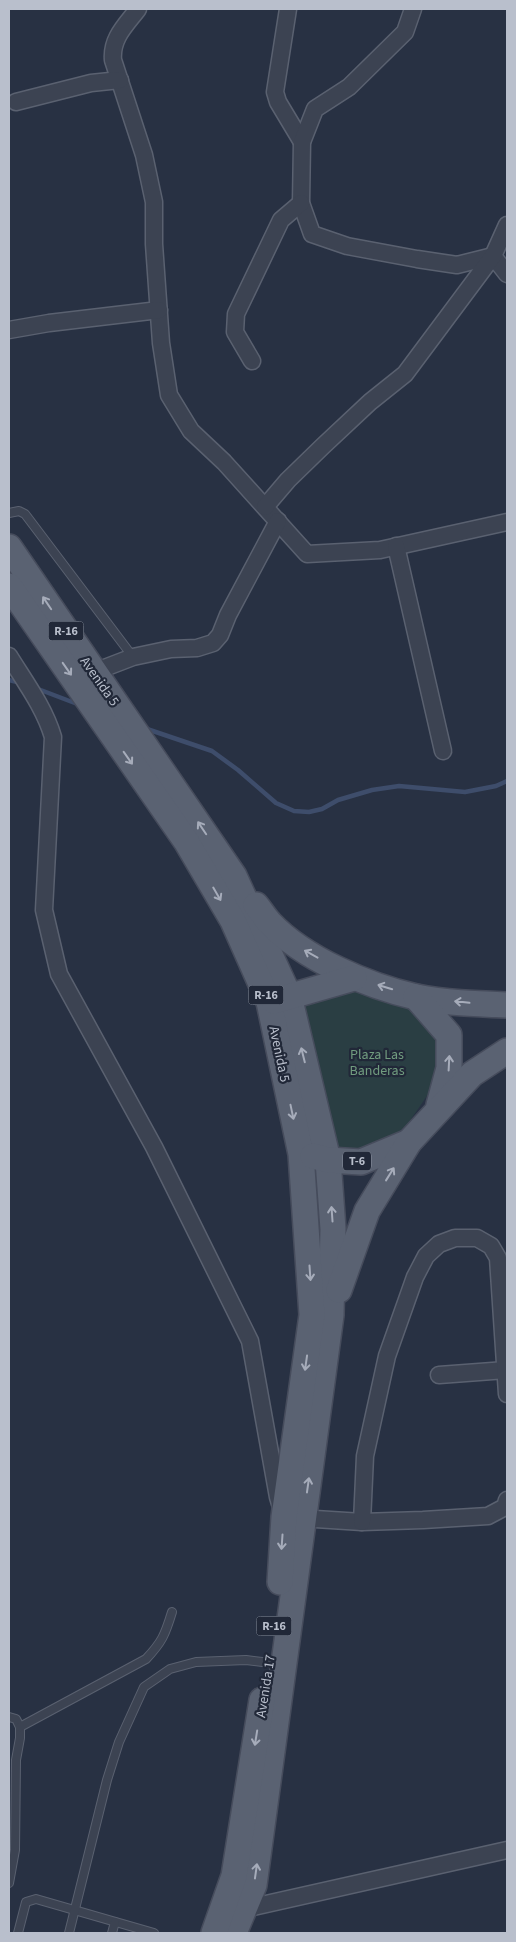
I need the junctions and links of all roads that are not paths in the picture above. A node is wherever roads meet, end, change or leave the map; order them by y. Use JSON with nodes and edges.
{"nodes":[{"id":1,"x":138,"y":9,"type":"edge"},
{"id":2,"x":288,"y":9,"type":"edge"},
{"id":3,"x":412,"y":9,"type":"edge"},
{"id":4,"x":120,"y":80,"type":"junction"},
{"id":5,"x":16,"y":102,"type":"dead end"},
{"id":6,"x":302,"y":142,"type":"junction"},
{"id":7,"x":301,"y":202,"type":"junction"},
{"id":8,"x":507,"y":225,"type":"edge"},
{"id":9,"x":493,"y":256,"type":"junction"},
{"id":10,"x":507,"y":274,"type":"edge"},
{"id":11,"x":159,"y":310,"type":"junction"},
{"id":12,"x":9,"y":330,"type":"edge"},
{"id":13,"x":252,"y":361,"type":"dead end"},
{"id":14,"x":265,"y":507,"type":"junction"},
{"id":15,"x":9,"y":513,"type":"edge"},
{"id":16,"x":278,"y":521,"type":"junction"},
{"id":17,"x":507,"y":522,"type":"edge"},
{"id":18,"x":396,"y":546,"type":"junction"},
{"id":19,"x":9,"y":547,"type":"edge"},
{"id":20,"x":9,"y":586,"type":"edge"},
{"id":21,"x":9,"y":656,"type":"edge"},
{"id":22,"x":133,"y":657,"type":"junction"},
{"id":23,"x":94,"y":672,"type":"junction"},
{"id":24,"x":112,"y":717,"type":"junction"},
{"id":25,"x":443,"y":751,"type":"dead end"},
{"id":26,"x":234,"y":876,"type":"junction"},
{"id":27,"x":354,"y":978,"type":"junction"},
{"id":28,"x":416,"y":997,"type":"junction"},
{"id":29,"x":279,"y":999,"type":"junction"},
{"id":30,"x":507,"y":1005,"type":"edge"},
{"id":31,"x":507,"y":1051,"type":"edge"},
{"id":32,"x":438,"y":1110,"type":"junction"},
{"id":33,"x":409,"y":1142,"type":"junction"},
{"id":34,"x":301,"y":1154,"type":"junction"},
{"id":35,"x":328,"y":1160,"type":"junction"},
{"id":36,"x":322,"y":1315,"type":"junction"},
{"id":37,"x":506,"y":1370,"type":"edge"},
{"id":38,"x":439,"y":1375,"type":"dead end"},
{"id":39,"x":507,"y":1394,"type":"edge"},
{"id":40,"x":507,"y":1500,"type":"edge"},
{"id":41,"x":294,"y":1517,"type":"junction"},
{"id":42,"x":362,"y":1522,"type":"junction"},
{"id":43,"x":172,"y":1612,"type":"dead end"},
{"id":44,"x":276,"y":1664,"type":"junction"},
{"id":45,"x":9,"y":1717,"type":"edge"},
{"id":46,"x":20,"y":1727,"type":"junction"},
{"id":47,"x":507,"y":1850,"type":"edge"},
{"id":48,"x":9,"y":1884,"type":"edge"},
{"id":49,"x":235,"y":1906,"type":"junction"},
{"id":50,"x":74,"y":1910,"type":"junction"},
{"id":51,"x":115,"y":1922,"type":"junction"},
{"id":52,"x":18,"y":1933,"type":"edge"},
{"id":53,"x":69,"y":1933,"type":"edge"},
{"id":54,"x":112,"y":1933,"type":"edge"},
{"id":55,"x":154,"y":1933,"type":"edge"},
{"id":56,"x":214,"y":1933,"type":"edge"},
{"id":57,"x":234,"y":1933,"type":"edge"}],
"edges":[{"from":1,"to":4,"type":"street"},
{"from":2,"to":6,"type":"street"},
{"from":3,"to":6,"type":"street"},
{"from":4,"to":5,"type":"street"},
{"from":4,"to":11,"type":"street"},
{"from":6,"to":7,"type":"street"},
{"from":7,"to":9,"type":"street"},
{"from":7,"to":13,"type":"street"},
{"from":8,"to":9,"type":"street"},
{"from":9,"to":10,"type":"street"},
{"from":9,"to":14,"type":"street"},
{"from":11,"to":12,"type":"street"},
{"from":11,"to":14,"type":"street"},
{"from":14,"to":16,"type":"street"},
{"from":15,"to":22,"type":"lane"},
{"from":16,"to":18,"type":"street"},
{"from":16,"to":22,"type":"street"},
{"from":17,"to":18,"type":"street"},
{"from":18,"to":25,"type":"street"},
{"from":23,"to":19,"type":"main road","name":"Avenida 5","number":"R-16","one_way":true},
{"from":20,"to":24,"type":"main road","name":"Avenida 5","number":"R-16","one_way":true},
{"from":21,"to":41,"type":"street"},
{"from":22,"to":23,"type":"street"},
{"from":23,"to":24,"type":"main road","name":"Avenida 5","number":"R-16"},
{"from":26,"to":24,"type":"main road","name":"Avenida 5","number":"R-16","one_way":true},
{"from":24,"to":29,"type":"main road","name":"Avenida 5","number":"R-16","one_way":true},
{"from":27,"to":26,"type":"main road","one_way":true},
{"from":26,"to":29,"type":"main road","name":"Avenida 5","number":"R-16"},
{"from":28,"to":27,"type":"main road","one_way":true},
{"from":27,"to":29,"type":"main road"},
{"from":30,"to":28,"type":"main road","one_way":true},
{"from":32,"to":28,"type":"main road","one_way":true},
{"from":29,"to":34,"type":"main road","name":"Avenida 5","number":"R-16","one_way":true},
{"from":35,"to":29,"type":"main road","name":"Avenida 5","number":"R-16","one_way":true},
{"from":31,"to":32,"type":"main road","number":"T-6"},
{"from":32,"to":33,"type":"main road","number":"T-6"},
{"from":33,"to":35,"type":"main road","number":"T-6"},
{"from":36,"to":33,"type":"main road","one_way":true},
{"from":34,"to":35,"type":"main road","number":"T-6"},
{"from":34,"to":36,"type":"main road","name":"Avenida 5","number":"R-16","one_way":true},
{"from":36,"to":35,"type":"main road","name":"Avenida 5","number":"R-16","one_way":true},
{"from":36,"to":41,"type":"main road","name":"Avenida 17","number":"R-16"},
{"from":37,"to":38,"type":"street"},
{"from":37,"to":39,"type":"street"},
{"from":37,"to":42,"type":"street"},
{"from":40,"to":42,"type":"street"},
{"from":41,"to":42,"type":"street"},
{"from":41,"to":44,"type":"main road","name":"Avenida 17","number":"R-16"},
{"from":43,"to":46,"type":"lane"},
{"from":44,"to":49,"type":"main road","name":"Avenida 17","number":"R-16"},
{"from":44,"to":50,"type":"lane"},
{"from":45,"to":46,"type":"lane"},
{"from":46,"to":48,"type":"lane"},
{"from":47,"to":49,"type":"street"},
{"from":49,"to":56,"type":"main road","name":"Avenida 17","number":"R-16"},
{"from":49,"to":57,"type":"main road","name":"Avenida 17","number":"R-16"},
{"from":50,"to":51,"type":"lane"},
{"from":50,"to":52,"type":"lane"},
{"from":50,"to":53,"type":"lane"},
{"from":51,"to":54,"type":"lane"},
{"from":51,"to":55,"type":"lane"}]}
